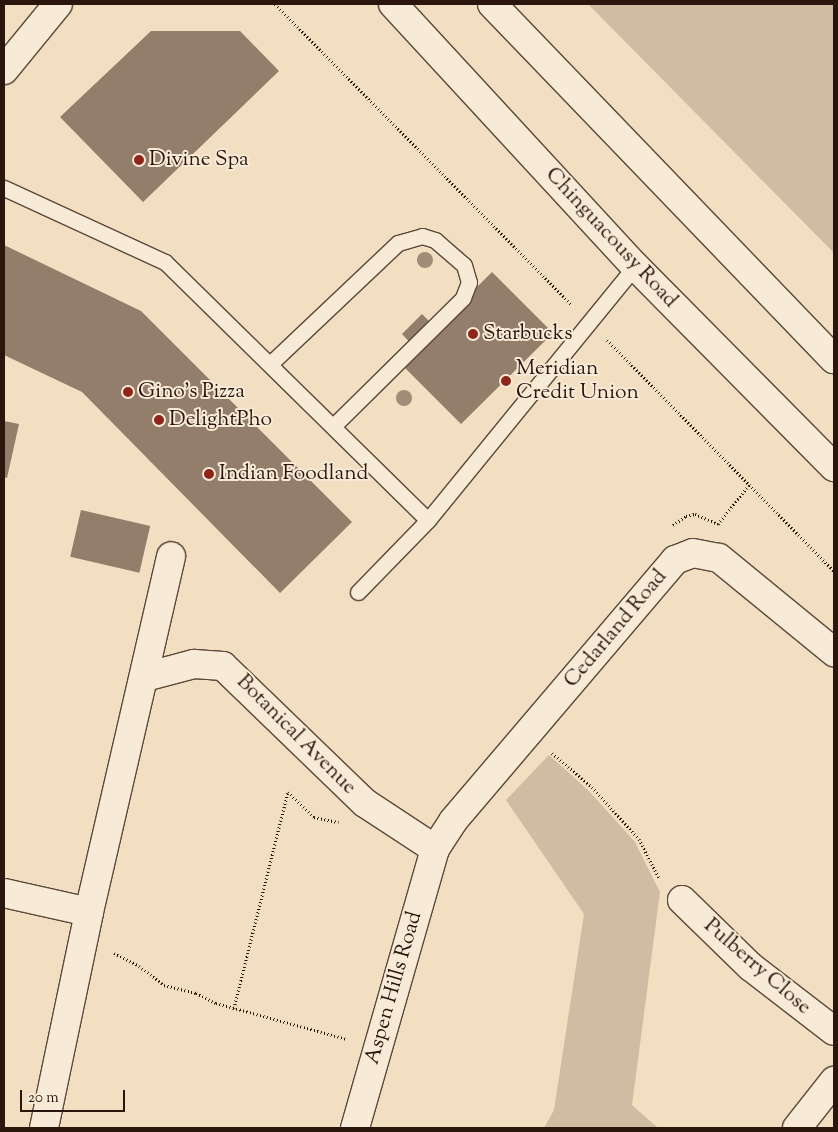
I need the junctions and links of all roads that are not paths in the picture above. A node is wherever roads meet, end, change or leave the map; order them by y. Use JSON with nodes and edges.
{"nodes":[{"id":1,"x":58,"y":4,"type":"edge"},
{"id":2,"x":393,"y":4,"type":"edge"},
{"id":3,"x":492,"y":4,"type":"edge"},
{"id":4,"x":4,"y":70,"type":"edge"},
{"id":5,"x":4,"y":188,"type":"edge"},
{"id":6,"x":634,"y":266,"type":"junction"},
{"id":7,"x":834,"y":359,"type":"edge"},
{"id":8,"x":270,"y":364,"type":"junction"},
{"id":9,"x":333,"y":426,"type":"junction"},
{"id":10,"x":834,"y":467,"type":"edge"},
{"id":11,"x":428,"y":520,"type":"junction"},
{"id":12,"x":171,"y":556,"type":"dead end"},
{"id":13,"x":358,"y":592,"type":"dead end"},
{"id":14,"x":834,"y":652,"type":"edge"},
{"id":15,"x":145,"y":677,"type":"junction"},
{"id":16,"x":435,"y":849,"type":"junction"},
{"id":17,"x":4,"y":893,"type":"edge"},
{"id":18,"x":672,"y":893,"type":"road end"},
{"id":19,"x":89,"y":912,"type":"junction"},
{"id":20,"x":834,"y":1031,"type":"edge"},
{"id":21,"x":834,"y":1081,"type":"edge"},
{"id":22,"x":44,"y":1128,"type":"edge"},
{"id":23,"x":355,"y":1128,"type":"edge"},
{"id":24,"x":797,"y":1128,"type":"edge"}],
"edges":[{"from":1,"to":4,"type":"street"},
{"from":2,"to":6,"type":"street","name":"Chinguacousy Road"},
{"from":3,"to":7,"type":"street"},
{"from":5,"to":8,"type":"lane"},
{"from":6,"to":10,"type":"street","name":"Chinguacousy Road"},
{"from":6,"to":11,"type":"lane"},
{"from":8,"to":9,"type":"lane"},
{"from":8,"to":9,"type":"lane"},
{"from":9,"to":11,"type":"lane"},
{"from":11,"to":13,"type":"lane"},
{"from":12,"to":15,"type":"street"},
{"from":14,"to":16,"type":"street","name":"Cedarland Road"},
{"from":15,"to":16,"type":"street","name":"Botanical Avenue"},
{"from":15,"to":19,"type":"street"},
{"from":16,"to":23,"type":"street","name":"Aspen Hills Road"},
{"from":17,"to":19,"type":"street"},
{"from":18,"to":20,"type":"street","name":"Pulberry Close"},
{"from":19,"to":22,"type":"street"},
{"from":21,"to":24,"type":"street"}]}
